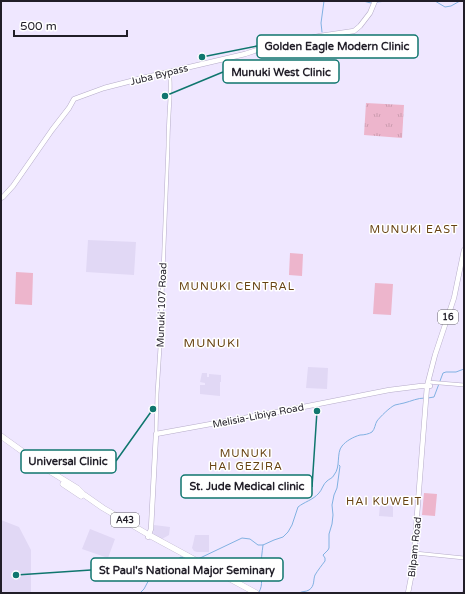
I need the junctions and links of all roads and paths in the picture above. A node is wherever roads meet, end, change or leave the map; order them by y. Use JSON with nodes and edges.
{"nodes":[{"id":1,"x":375,"y":1,"type":"edge"},
{"id":2,"x":169,"y":72,"type":"junction"},
{"id":3,"x":1,"y":198,"type":"edge"},
{"id":4,"x":464,"y":250,"type":"edge"},
{"id":5,"x":464,"y":262,"type":"edge"},
{"id":6,"x":429,"y":384,"type":"junction"},
{"id":7,"x":464,"y":385,"type":"edge"},
{"id":8,"x":427,"y":405,"type":"junction"},
{"id":9,"x":156,"y":434,"type":"junction"},
{"id":10,"x":1,"y":436,"type":"edge"},
{"id":11,"x":1,"y":439,"type":"edge"},
{"id":12,"x":149,"y":536,"type":"junction"},
{"id":13,"x":416,"y":553,"type":"junction"},
{"id":14,"x":464,"y":558,"type":"edge"},
{"id":15,"x":250,"y":593,"type":"edge"},
{"id":16,"x":256,"y":593,"type":"edge"},
{"id":17,"x":409,"y":593,"type":"edge"}],
"edges":[{"from":1,"to":2,"type":"main road","name":"Juba Bypass"},
{"from":2,"to":3,"type":"main road","name":"Juba Bypass"},
{"from":2,"to":9,"type":"street","name":"Munuki 107 Road"},
{"from":4,"to":6,"type":"main road","number":"16"},
{"from":5,"to":6,"type":"main road","number":"16"},
{"from":6,"to":7,"type":"street"},
{"from":6,"to":8,"type":"main road","number":"16"},
{"from":6,"to":9,"type":"main road","name":"Melisia-Libiya Road"},
{"from":8,"to":13,"type":"main road","name":"Bilpam Road"},
{"from":8,"to":17,"type":"main road","name":"Bilpam Road"},
{"from":9,"to":12,"type":"main road","name":"Munuki 107 Road"},
{"from":10,"to":12,"type":"highway","number":"A43"},
{"from":11,"to":12,"type":"highway","number":"A43"},
{"from":12,"to":15,"type":"highway","number":"A43"},
{"from":12,"to":16,"type":"highway","number":"A43"},
{"from":13,"to":14,"type":"street"},
{"from":13,"to":17,"type":"main road","name":"Bilpam Road"}]}
